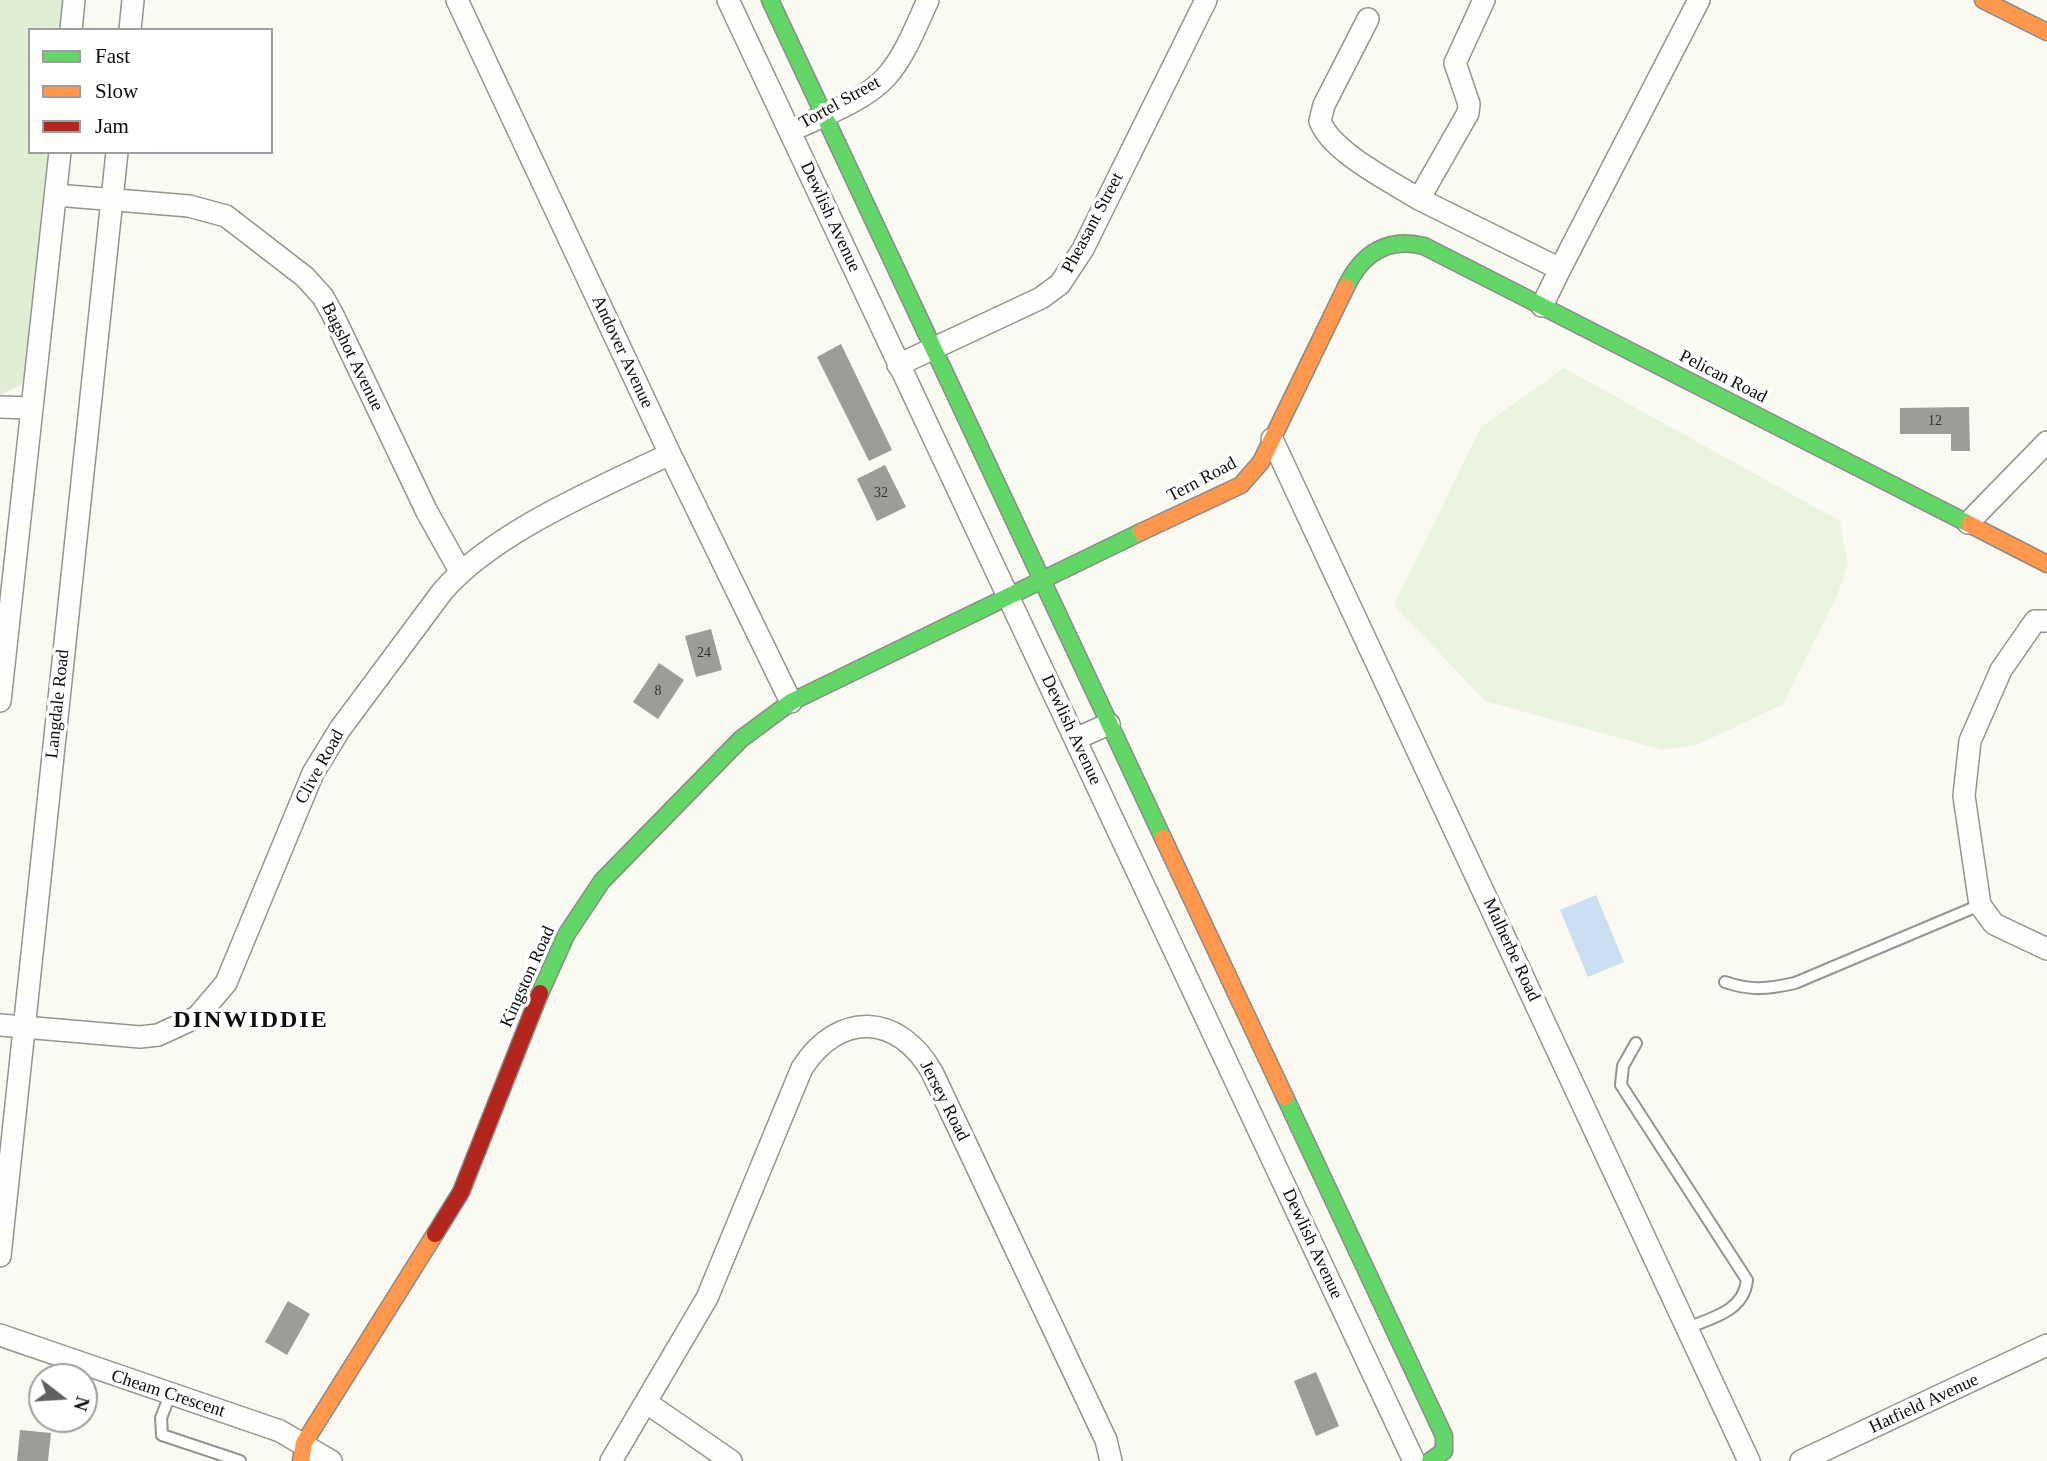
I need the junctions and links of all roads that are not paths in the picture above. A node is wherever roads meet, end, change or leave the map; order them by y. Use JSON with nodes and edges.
{"nodes":[{"id":1,"x":74,"y":0,"type":"edge"},
{"id":2,"x":133,"y":0,"type":"edge"},
{"id":3,"x":457,"y":0,"type":"edge"},
{"id":4,"x":728,"y":0,"type":"edge"},
{"id":5,"x":770,"y":0,"type":"edge"},
{"id":6,"x":928,"y":0,"type":"edge"},
{"id":7,"x":1206,"y":0,"type":"edge"},
{"id":8,"x":1484,"y":0,"type":"edge"},
{"id":9,"x":1699,"y":0,"type":"edge"},
{"id":10,"x":1983,"y":0,"type":"edge"},
{"id":11,"x":1368,"y":19,"type":"dead end"},
{"id":12,"x":71,"y":28,"type":"edge"},
{"id":13,"x":130,"y":28,"type":"edge"},
{"id":14,"x":2047,"y":32,"type":"edge"},
{"id":15,"x":825,"y":115,"type":"junction"},
{"id":16,"x":790,"y":131,"type":"junction"},
{"id":17,"x":60,"y":154,"type":"edge"},
{"id":18,"x":117,"y":154,"type":"edge"},
{"id":19,"x":55,"y":195,"type":"junction"},
{"id":20,"x":1419,"y":199,"type":"junction"},
{"id":21,"x":111,"y":200,"type":"junction"},
{"id":22,"x":1378,"y":247,"type":"joint"},
{"id":23,"x":1560,"y":269,"type":"junction"},
{"id":24,"x":1542,"y":306,"type":"junction"},
{"id":25,"x":933,"y":347,"type":"junction"},
{"id":26,"x":898,"y":365,"type":"junction"},
{"id":27,"x":0,"y":407,"type":"edge"},
{"id":28,"x":30,"y":408,"type":"junction"},
{"id":29,"x":1272,"y":439,"type":"junction"},
{"id":30,"x":2047,"y":442,"type":"edge"},
{"id":31,"x":670,"y":454,"type":"junction"},
{"id":32,"x":1968,"y":523,"type":"junction"},
{"id":33,"x":2047,"y":564,"type":"edge"},
{"id":34,"x":460,"y":571,"type":"junction"},
{"id":35,"x":1041,"y":579,"type":"junction"},
{"id":36,"x":1008,"y":594,"type":"junction"},
{"id":37,"x":2047,"y":621,"type":"edge"},
{"id":38,"x":0,"y":701,"type":"edge"},
{"id":39,"x":791,"y":702,"type":"junction"},
{"id":40,"x":1109,"y":724,"type":"junction"},
{"id":41,"x":1075,"y":739,"type":"junction"},
{"id":42,"x":1980,"y":905,"type":"junction"},
{"id":43,"x":2047,"y":948,"type":"edge"},
{"id":44,"x":1725,"y":982,"type":"dead end"},
{"id":45,"x":0,"y":1026,"type":"edge"},
{"id":46,"x":23,"y":1028,"type":"junction"},
{"id":47,"x":1258,"y":1043,"type":"junction"},
{"id":48,"x":1636,"y":1043,"type":"dead end"},
{"id":49,"x":1225,"y":1056,"type":"junction"},
{"id":50,"x":0,"y":1256,"type":"edge"},
{"id":51,"x":1687,"y":1328,"type":"junction"},
{"id":52,"x":0,"y":1335,"type":"edge"},
{"id":53,"x":2047,"y":1345,"type":"edge"},
{"id":54,"x":170,"y":1395,"type":"junction"},
{"id":55,"x":647,"y":1403,"type":"junction"},
{"id":56,"x":303,"y":1452,"type":"edge"},
{"id":57,"x":1434,"y":1460,"type":"edge"},
{"id":58,"x":240,"y":1461,"type":"edge"},
{"id":59,"x":331,"y":1461,"type":"edge"},
{"id":60,"x":611,"y":1461,"type":"edge"},
{"id":61,"x":730,"y":1461,"type":"edge"},
{"id":62,"x":1111,"y":1461,"type":"edge"},
{"id":63,"x":1414,"y":1461,"type":"edge"},
{"id":64,"x":1749,"y":1461,"type":"edge"},
{"id":65,"x":1801,"y":1461,"type":"edge"}],
"edges":[{"from":1,"to":12,"type":"street"},
{"from":2,"to":13,"type":"street"},
{"from":3,"to":31,"type":"street","name":"Andover Avenue"},
{"from":4,"to":16,"type":"street","name":"Dewlish Avenue"},
{"from":5,"to":15,"type":"main road","name":"Dewlish Avenue"},
{"from":6,"to":15,"type":"street","name":"Tortel Street"},
{"from":7,"to":25,"type":"street","name":"Pheasant Street"},
{"from":8,"to":20,"type":"street"},
{"from":9,"to":23,"type":"street"},
{"from":10,"to":14,"type":"main road"},
{"from":11,"to":20,"type":"street"},
{"from":15,"to":16,"type":"street","name":"Tortel Street"},
{"from":15,"to":25,"type":"main road","name":"Dewlish Avenue"},
{"from":16,"to":26,"type":"street","name":"Dewlish Avenue"},
{"from":17,"to":19,"type":"street"},
{"from":18,"to":21,"type":"street","name":"Langdale Road"},
{"from":19,"to":21,"type":"street","name":"Bagshot Avenue"},
{"from":19,"to":28,"type":"street"},
{"from":20,"to":23,"type":"street"},
{"from":21,"to":34,"type":"street","name":"Bagshot Avenue"},
{"from":21,"to":46,"type":"street","name":"Langdale Road"},
{"from":22,"to":24,"type":"main road","name":"Pelican Road"},
{"from":22,"to":29,"type":"main road","name":"Tern Road"},
{"from":23,"to":24,"type":"street"},
{"from":24,"to":32,"type":"main road","name":"Pelican Road"},
{"from":25,"to":26,"type":"street","name":"Pheasant Street"},
{"from":25,"to":35,"type":"main road","name":"Dewlish Avenue"},
{"from":26,"to":36,"type":"street","name":"Dewlish Avenue"},
{"from":27,"to":28,"type":"street"},
{"from":28,"to":38,"type":"street"},
{"from":29,"to":35,"type":"main road","name":"Tern Road"},
{"from":29,"to":51,"type":"street","name":"Malherbe Road"},
{"from":30,"to":32,"type":"street"},
{"from":31,"to":34,"type":"street","name":"Clive Road"},
{"from":31,"to":39,"type":"street","name":"Andover Avenue"},
{"from":32,"to":33,"type":"main road","name":"Pelican Road"},
{"from":34,"to":46,"type":"street","name":"Clive Road"},
{"from":35,"to":36,"type":"main road","name":"Tern Road"},
{"from":35,"to":40,"type":"main road","name":"Dewlish Avenue"},
{"from":36,"to":39,"type":"main road","name":"Kingston Road"},
{"from":36,"to":41,"type":"street","name":"Dewlish Avenue"},
{"from":37,"to":42,"type":"street"},
{"from":39,"to":56,"type":"main road","name":"Kingston Road"},
{"from":40,"to":41,"type":"street"},
{"from":40,"to":47,"type":"main road","name":"Dewlish Avenue"},
{"from":41,"to":49,"type":"street","name":"Dewlish Avenue"},
{"from":42,"to":43,"type":"street"},
{"from":42,"to":44,"type":"lane"},
{"from":45,"to":46,"type":"street","name":"Clive Road"},
{"from":46,"to":50,"type":"street","name":"Langdale Road"},
{"from":47,"to":49,"type":"street"},
{"from":47,"to":57,"type":"main road","name":"Dewlish Avenue"},
{"from":48,"to":51,"type":"lane"},
{"from":49,"to":63,"type":"street","name":"Dewlish Avenue"},
{"from":51,"to":64,"type":"street","name":"Malherbe Road"},
{"from":52,"to":54,"type":"street","name":"Cheam Crescent"},
{"from":53,"to":65,"type":"street","name":"Hatfield Avenue"},
{"from":54,"to":56,"type":"street","name":"Cheam Crescent"},
{"from":54,"to":58,"type":"lane"},
{"from":55,"to":60,"type":"street","name":"Jersey Road"},
{"from":55,"to":61,"type":"street"},
{"from":55,"to":62,"type":"street","name":"Jersey Road"},
{"from":56,"to":59,"type":"street","name":"Cheam Crescent"}]}
